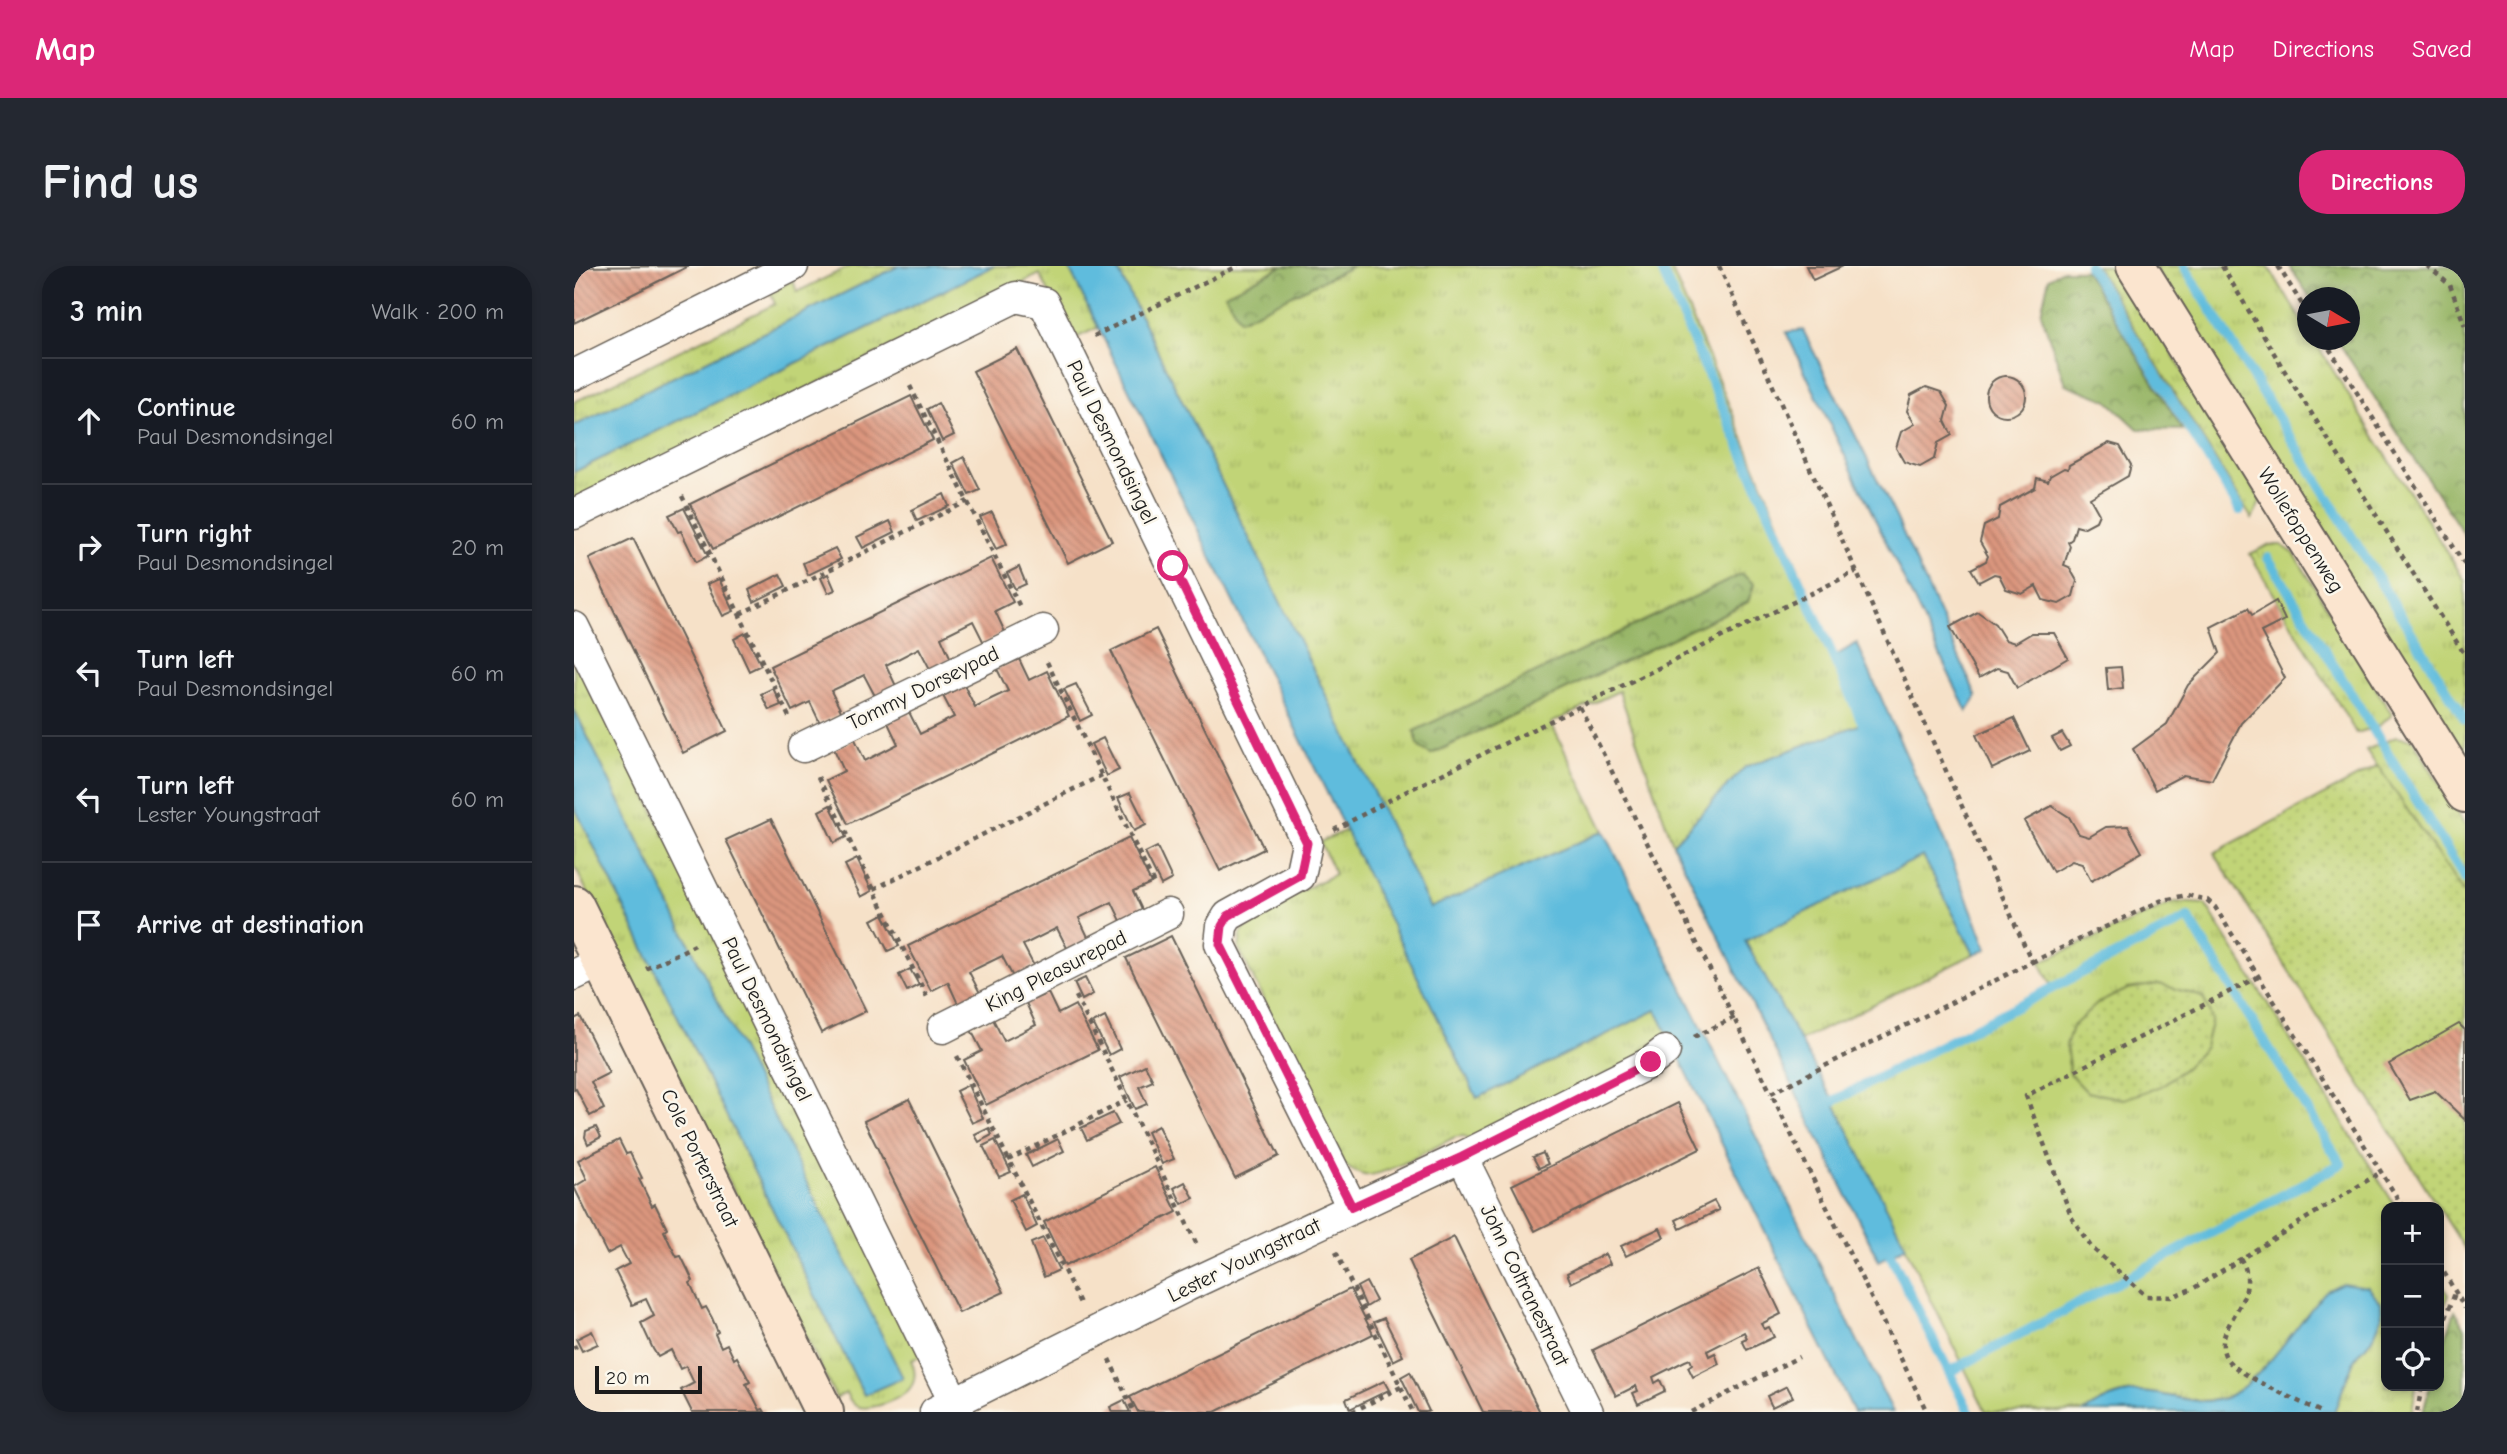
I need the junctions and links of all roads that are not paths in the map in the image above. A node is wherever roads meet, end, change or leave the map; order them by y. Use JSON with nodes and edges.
{"nodes":[{"id":1,"x":793,"y":266,"type":"edge"},
{"id":2,"x":2136,"y":266,"type":"edge"},
{"id":3,"x":574,"y":375,"type":"edge"},
{"id":4,"x":574,"y":514,"type":"edge"},
{"id":5,"x":574,"y":626,"type":"edge"},
{"id":6,"x":1043,"y":629,"type":"dead end"},
{"id":7,"x":803,"y":747,"type":"road end"},
{"id":8,"x":2465,"y":793,"type":"edge"},
{"id":9,"x":1168,"y":914,"type":"dead end"},
{"id":10,"x":578,"y":920,"type":"edge"},
{"id":11,"x":588,"y":968,"type":"edge"},
{"id":12,"x":943,"y":1028,"type":"road end"},
{"id":13,"x":1665,"y":1051,"type":"dead end"},
{"id":14,"x":1462,"y":1157,"type":"junction"},
{"id":15,"x":1352,"y":1207,"type":"junction"},
{"id":16,"x":950,"y":1409,"type":"edge"},
{"id":17,"x":824,"y":1412,"type":"edge"},
{"id":18,"x":1588,"y":1412,"type":"edge"}],
"edges":[{"from":1,"to":3,"type":"street"},
{"from":2,"to":8,"type":"street","name":"Wollefoppenweg"},
{"from":4,"to":15,"type":"street","name":"Paul Desmondsingel"},
{"from":5,"to":16,"type":"street","name":"Paul Desmondsingel"},
{"from":6,"to":7,"type":"street","name":"Tommy Dorseypad"},
{"from":9,"to":12,"type":"street","name":"King Pleasurepad"},
{"from":10,"to":11,"type":"street","name":"Cole Porterstraat"},
{"from":11,"to":17,"type":"street","name":"Cole Porterstraat"},
{"from":13,"to":14,"type":"street","name":"Lester Youngstraat"},
{"from":14,"to":15,"type":"street","name":"Lester Youngstraat"},
{"from":14,"to":18,"type":"street","name":"John Coltranestraat"},
{"from":15,"to":16,"type":"street","name":"Lester Youngstraat"}]}
